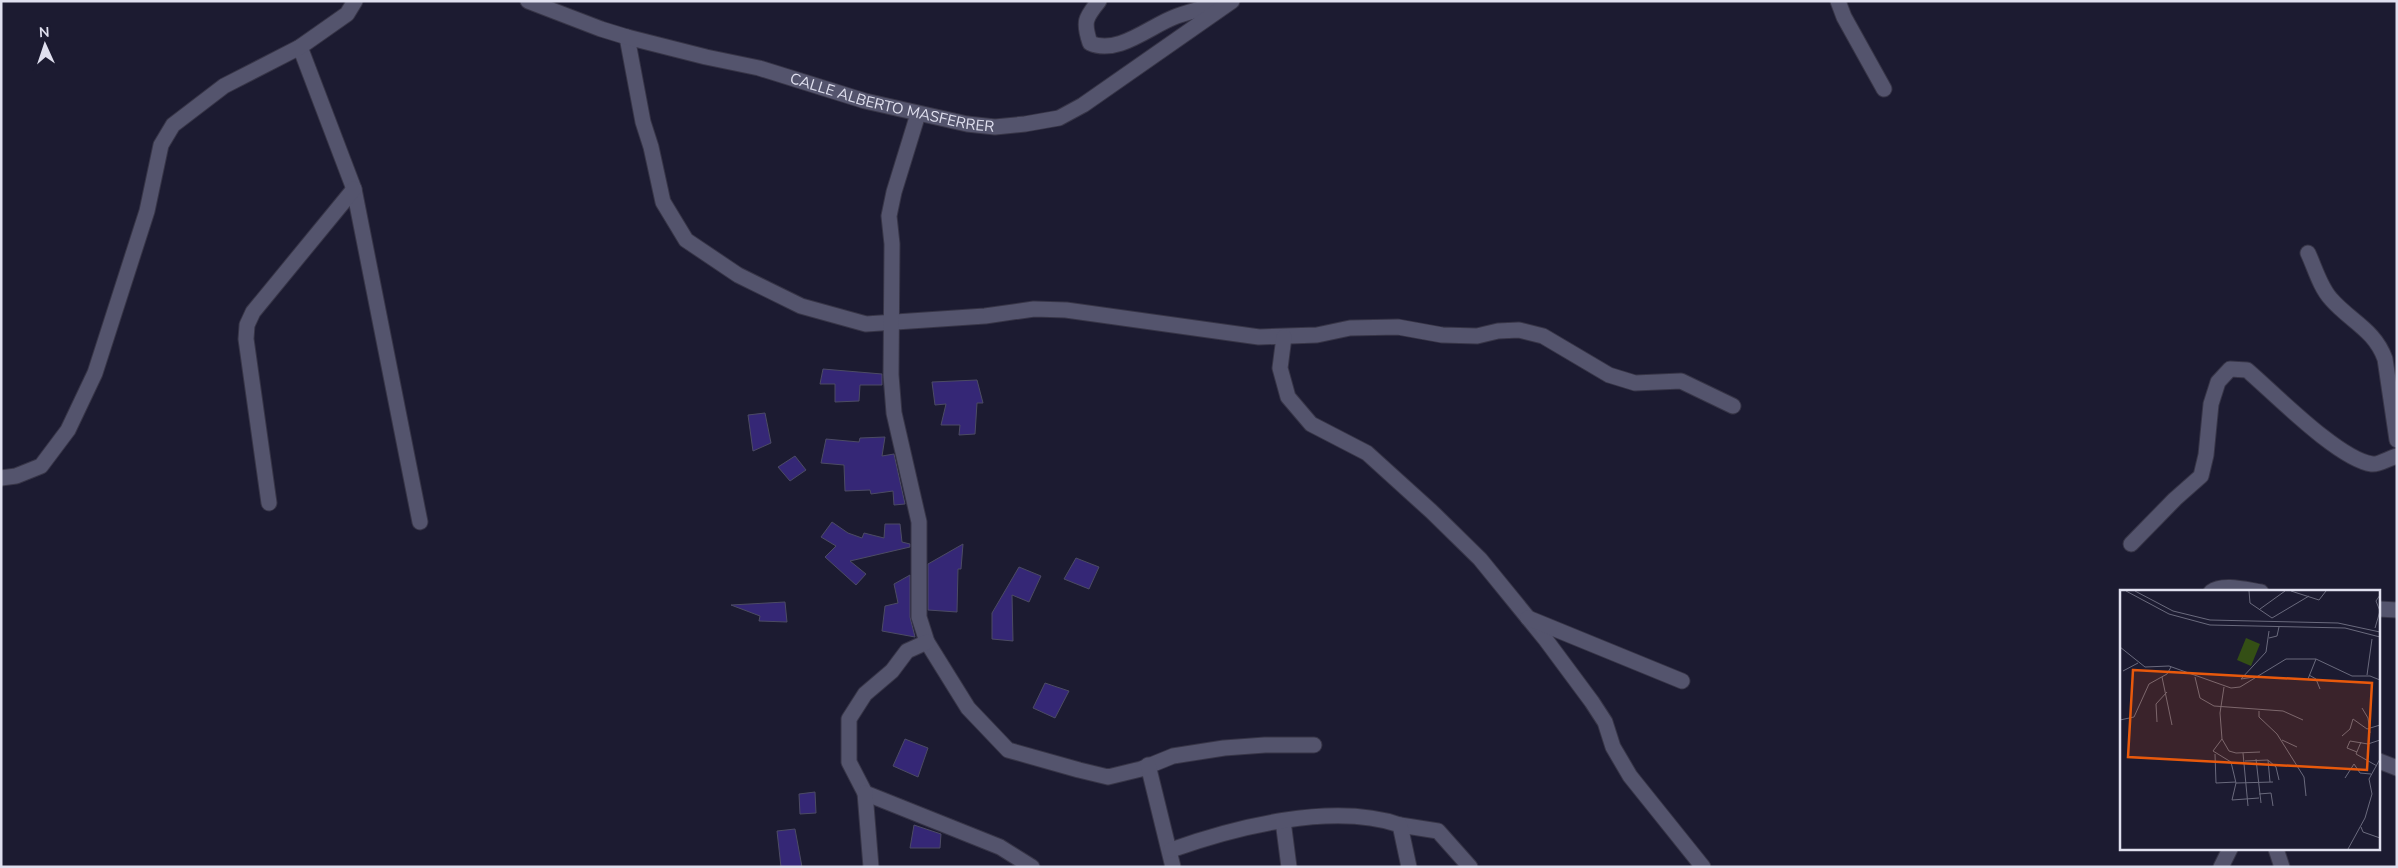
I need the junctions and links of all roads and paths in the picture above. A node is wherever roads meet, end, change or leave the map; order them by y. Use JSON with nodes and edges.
{"nodes":[{"id":1,"x":355,"y":1,"type":"edge"},
{"id":2,"x":528,"y":1,"type":"edge"},
{"id":3,"x":1099,"y":1,"type":"edge"},
{"id":4,"x":1231,"y":1,"type":"edge"},
{"id":5,"x":1838,"y":1,"type":"edge"},
{"id":6,"x":627,"y":37,"type":"junction"},
{"id":7,"x":300,"y":47,"type":"junction"},
{"id":8,"x":1884,"y":89,"type":"dead end"},
{"id":9,"x":918,"y":114,"type":"junction"},
{"id":10,"x":354,"y":189,"type":"junction"},
{"id":11,"x":2308,"y":253,"type":"dead end"},
{"id":12,"x":890,"y":323,"type":"junction"},
{"id":13,"x":1284,"y":336,"type":"junction"},
{"id":14,"x":1733,"y":406,"type":"dead end"},
{"id":15,"x":2397,"y":440,"type":"edge"},
{"id":16,"x":2397,"y":456,"type":"edge"},
{"id":17,"x":1,"y":478,"type":"edge"},
{"id":18,"x":268,"y":503,"type":"dead end"},
{"id":19,"x":420,"y":522,"type":"dead end"},
{"id":20,"x":2131,"y":544,"type":"dead end"},
{"id":21,"x":2213,"y":590,"type":"edge"},
{"id":22,"x":2244,"y":590,"type":"edge"},
{"id":23,"x":2380,"y":609,"type":"edge"},
{"id":24,"x":2397,"y":610,"type":"edge"},
{"id":25,"x":1527,"y":617,"type":"junction"},
{"id":26,"x":927,"y":642,"type":"junction"},
{"id":27,"x":1682,"y":681,"type":"dead end"},
{"id":28,"x":1314,"y":745,"type":"dead end"},
{"id":29,"x":2380,"y":762,"type":"edge"},
{"id":30,"x":1148,"y":765,"type":"junction"},
{"id":31,"x":2397,"y":768,"type":"edge"},
{"id":32,"x":865,"y":793,"type":"junction"},
{"id":33,"x":1283,"y":821,"type":"junction"},
{"id":34,"x":1400,"y":825,"type":"junction"},
{"id":35,"x":1171,"y":850,"type":"junction"},
{"id":36,"x":2229,"y":850,"type":"edge"},
{"id":37,"x":2276,"y":850,"type":"edge"},
{"id":38,"x":871,"y":867,"type":"edge"},
{"id":39,"x":1032,"y":867,"type":"edge"},
{"id":40,"x":1173,"y":867,"type":"edge"},
{"id":41,"x":1289,"y":867,"type":"edge"},
{"id":42,"x":1409,"y":867,"type":"edge"},
{"id":43,"x":1470,"y":867,"type":"edge"},
{"id":44,"x":1703,"y":867,"type":"edge"},
{"id":45,"x":2220,"y":867,"type":"edge"},
{"id":46,"x":2282,"y":867,"type":"edge"}],
"edges":[{"from":1,"to":7,"type":"street"},
{"from":2,"to":6,"type":"street","name":"CALLE ALBERTO MASFERRER"},
{"from":3,"to":4,"type":"street"},
{"from":4,"to":9,"type":"street","name":"CALLE ALBERTO MASFERRER"},
{"from":5,"to":8,"type":"street"},
{"from":6,"to":9,"type":"street","name":"CALLE ALBERTO MASFERRER"},
{"from":6,"to":12,"type":"street"},
{"from":7,"to":10,"type":"street"},
{"from":7,"to":17,"type":"street"},
{"from":9,"to":12,"type":"street"},
{"from":10,"to":18,"type":"street"},
{"from":10,"to":19,"type":"street"},
{"from":11,"to":15,"type":"street"},
{"from":12,"to":13,"type":"street"},
{"from":12,"to":26,"type":"street"},
{"from":13,"to":14,"type":"street"},
{"from":13,"to":25,"type":"street"},
{"from":16,"to":20,"type":"street"},
{"from":21,"to":22,"type":"street"},
{"from":23,"to":24,"type":"street"},
{"from":25,"to":27,"type":"street"},
{"from":25,"to":44,"type":"street"},
{"from":26,"to":30,"type":"street"},
{"from":26,"to":32,"type":"street"},
{"from":28,"to":30,"type":"street"},
{"from":29,"to":31,"type":"street"},
{"from":30,"to":35,"type":"street"},
{"from":32,"to":38,"type":"street"},
{"from":32,"to":39,"type":"street"},
{"from":33,"to":34,"type":"street"},
{"from":33,"to":35,"type":"street"},
{"from":33,"to":41,"type":"street"},
{"from":34,"to":42,"type":"street"},
{"from":34,"to":43,"type":"street"},
{"from":35,"to":40,"type":"street"},
{"from":36,"to":45,"type":"street"},
{"from":37,"to":46,"type":"street"}]}
